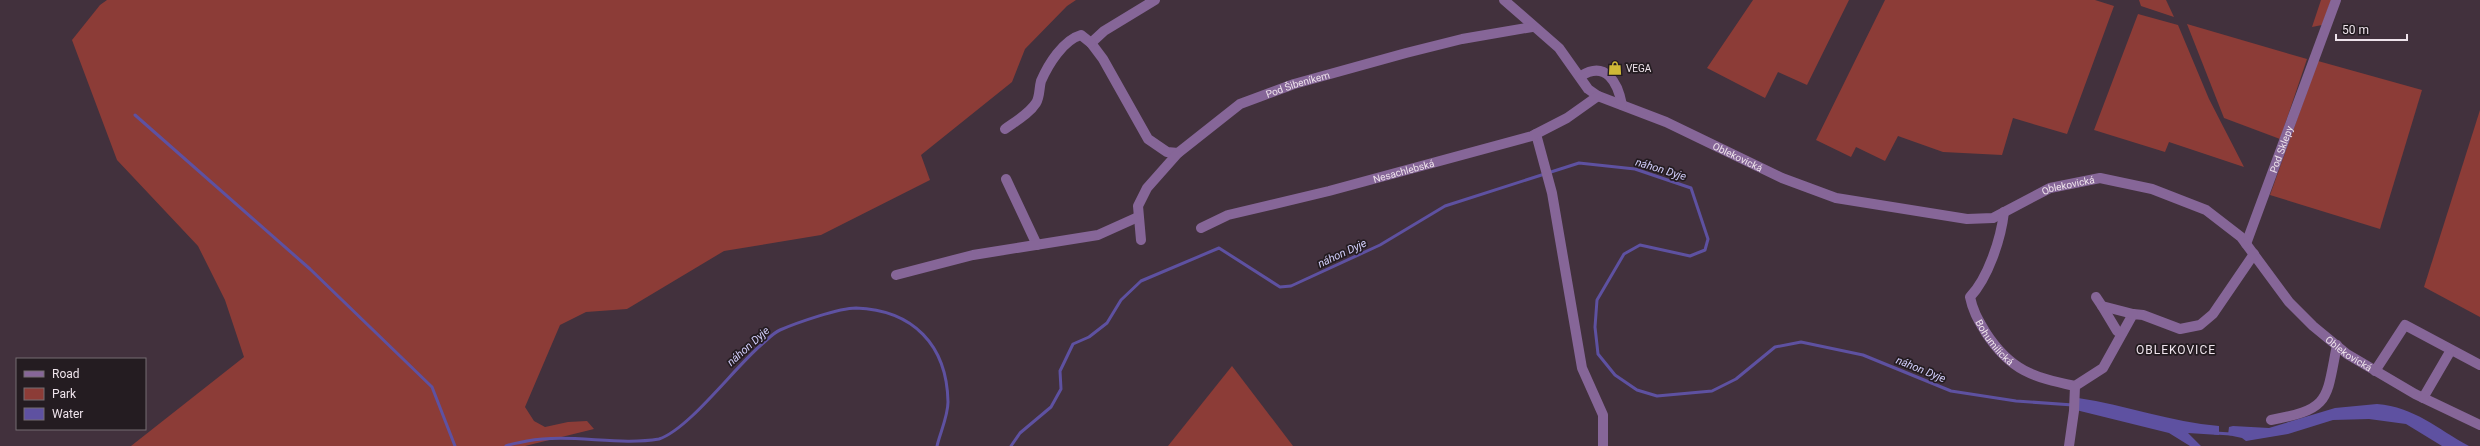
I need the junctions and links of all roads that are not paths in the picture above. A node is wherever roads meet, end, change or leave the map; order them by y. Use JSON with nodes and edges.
{"nodes":[{"id":1,"x":1155,"y":0,"type":"edge"},
{"id":2,"x":1504,"y":0,"type":"edge"},
{"id":3,"x":2336,"y":0,"type":"edge"},
{"id":4,"x":1532,"y":27,"type":"junction"},
{"id":5,"x":1091,"y":43,"type":"junction"},
{"id":6,"x":1581,"y":76,"type":"junction"},
{"id":7,"x":1598,"y":96,"type":"junction"},
{"id":8,"x":1622,"y":105,"type":"junction"},
{"id":9,"x":1005,"y":129,"type":"dead end"},
{"id":10,"x":1536,"y":134,"type":"junction"},
{"id":11,"x":1178,"y":153,"type":"junction"},
{"id":12,"x":1006,"y":179,"type":"dead end"},
{"id":13,"x":2004,"y":212,"type":"junction"},
{"id":14,"x":1138,"y":217,"type":"junction"},
{"id":15,"x":1201,"y":228,"type":"dead end"},
{"id":16,"x":1141,"y":240,"type":"dead end"},
{"id":17,"x":2246,"y":244,"type":"junction"},
{"id":18,"x":1037,"y":245,"type":"junction"},
{"id":19,"x":2254,"y":254,"type":"junction"},
{"id":20,"x":896,"y":275,"type":"dead end"},
{"id":21,"x":2096,"y":297,"type":"dead end"},
{"id":22,"x":2102,"y":306,"type":"junction"},
{"id":23,"x":2132,"y":314,"type":"junction"},
{"id":24,"x":2122,"y":333,"type":"junction"},
{"id":25,"x":2336,"y":345,"type":"junction"},
{"id":26,"x":2451,"y":350,"type":"junction"},
{"id":27,"x":2480,"y":365,"type":"edge"},
{"id":28,"x":2375,"y":370,"type":"junction"},
{"id":29,"x":2075,"y":391,"type":"junction"},
{"id":30,"x":2423,"y":398,"type":"junction"},
{"id":31,"x":2271,"y":420,"type":"dead end"},
{"id":32,"x":2479,"y":424,"type":"edge"},
{"id":33,"x":1603,"y":446,"type":"edge"},
{"id":34,"x":2069,"y":446,"type":"edge"}],
"edges":[{"from":1,"to":5,"type":"street"},
{"from":2,"to":4,"type":"street","name":"Oblekovická"},
{"from":3,"to":17,"type":"street","name":"Pod Sklepy"},
{"from":4,"to":6,"type":"street","name":"Oblekovická"},
{"from":4,"to":11,"type":"street","name":"Pod Šibeníkem"},
{"from":5,"to":9,"type":"street"},
{"from":5,"to":11,"type":"street"},
{"from":6,"to":7,"type":"street","name":"Oblekovická"},
{"from":6,"to":8,"type":"street"},
{"from":7,"to":8,"type":"street","name":"Oblekovická"},
{"from":7,"to":10,"type":"street","name":"Nesachlebská"},
{"from":8,"to":13,"type":"street","name":"Oblekovická"},
{"from":10,"to":15,"type":"street","name":"Nesachlebská"},
{"from":10,"to":33,"type":"street"},
{"from":11,"to":14,"type":"street","name":"Pod Šibeníkem"},
{"from":12,"to":18,"type":"street"},
{"from":13,"to":17,"type":"street","name":"Oblekovická"},
{"from":13,"to":29,"type":"street","name":"Bohumilická"},
{"from":14,"to":16,"type":"street","name":"Pod Šibeníkem"},
{"from":14,"to":18,"type":"street"},
{"from":17,"to":19,"type":"street","name":"Oblekovická"},
{"from":18,"to":20,"type":"street"},
{"from":19,"to":23,"type":"street"},
{"from":19,"to":25,"type":"street","name":"Oblekovická"},
{"from":21,"to":22,"type":"street"},
{"from":22,"to":23,"type":"street"},
{"from":22,"to":24,"type":"street"},
{"from":23,"to":24,"type":"street"},
{"from":24,"to":29,"type":"street"},
{"from":25,"to":28,"type":"street","name":"Oblekovická"},
{"from":25,"to":31,"type":"street"},
{"from":26,"to":27,"type":"street"},
{"from":26,"to":28,"type":"street"},
{"from":26,"to":30,"type":"street"},
{"from":28,"to":30,"type":"street","name":"Oblekovická"},
{"from":29,"to":34,"type":"street"},
{"from":30,"to":32,"type":"street","name":"Oblekovická"}]}
